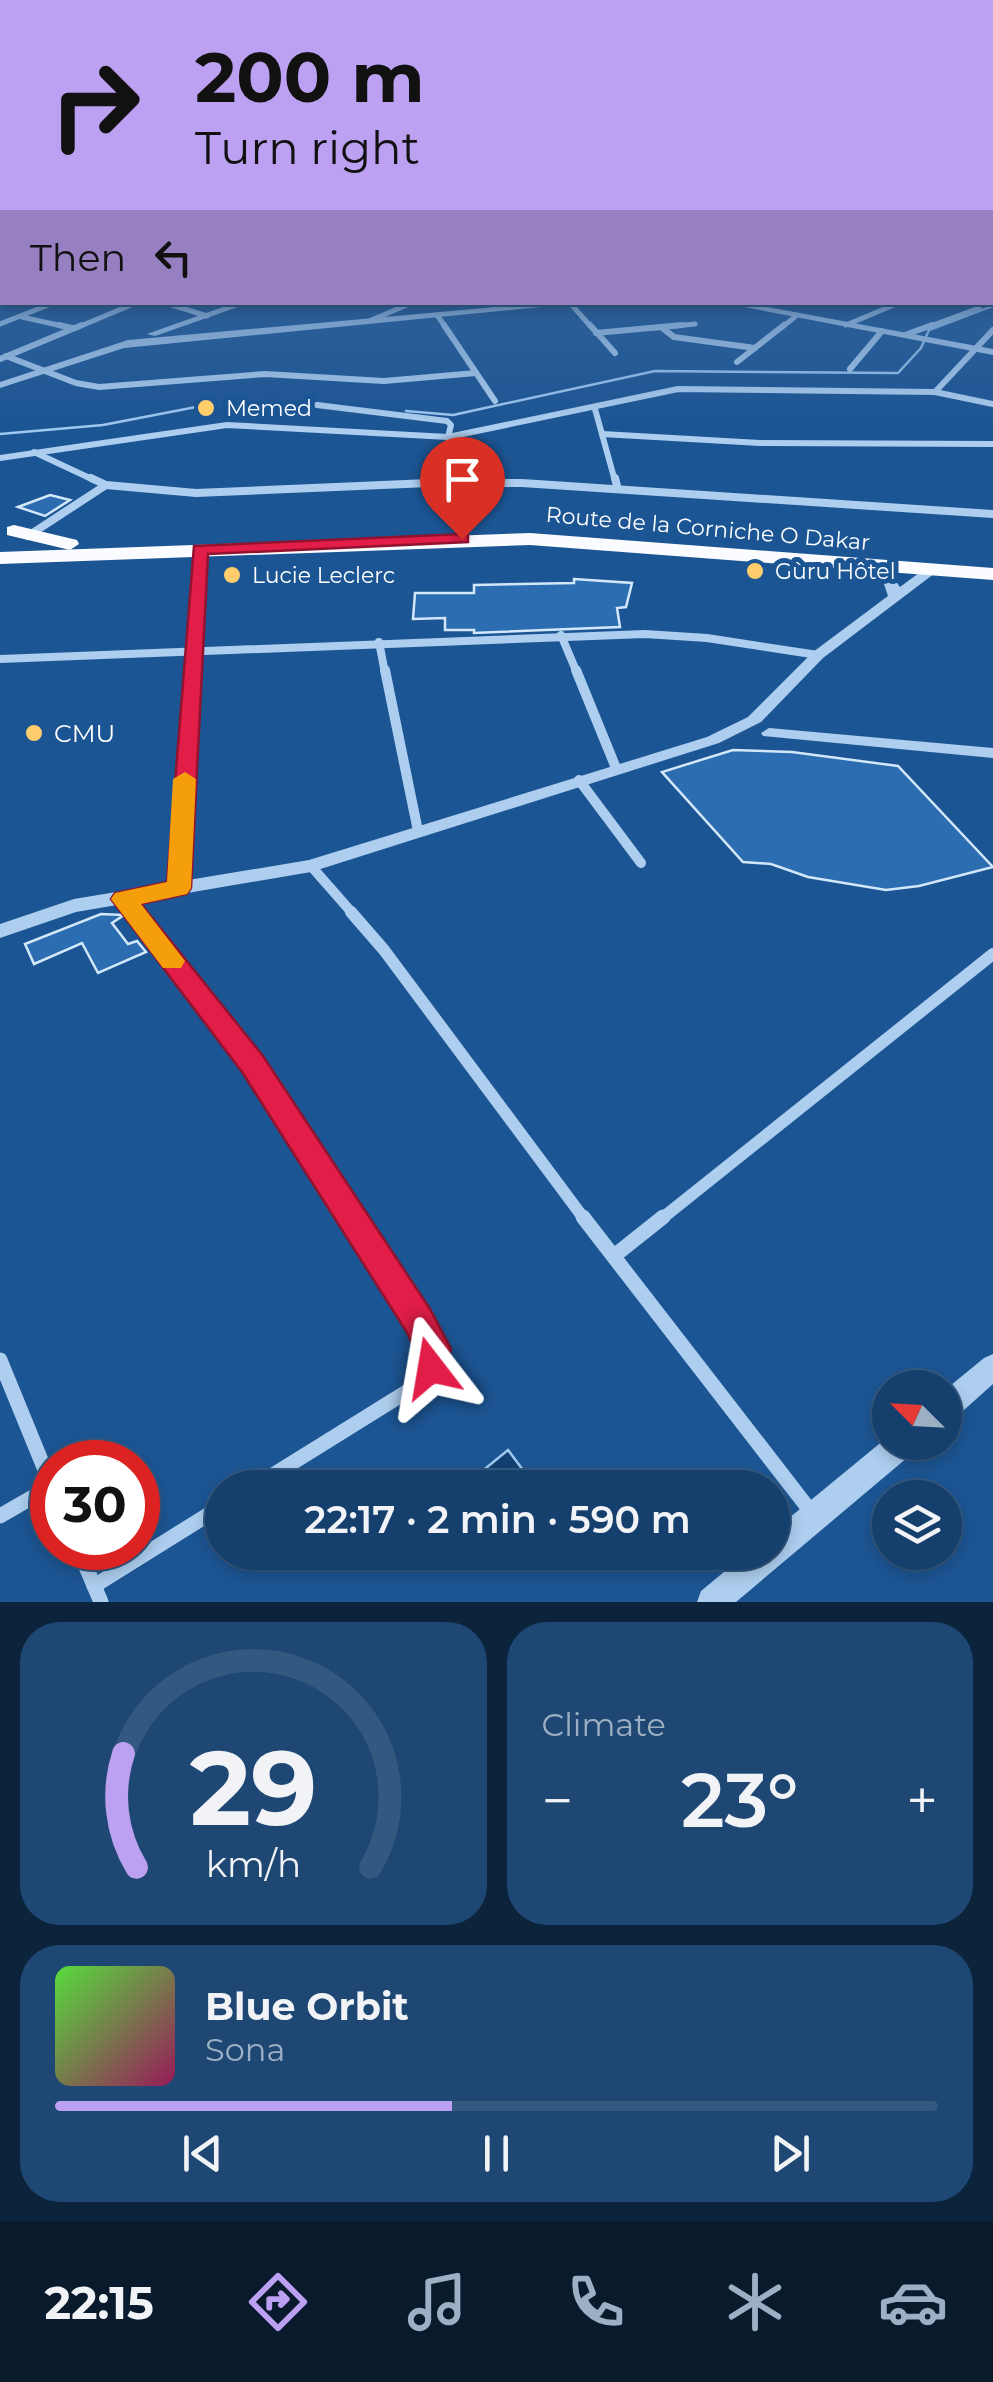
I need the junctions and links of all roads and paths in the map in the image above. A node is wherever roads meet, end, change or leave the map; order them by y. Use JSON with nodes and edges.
{"nodes":[{"id":1,"x":48,"y":305,"type":"edge"},
{"id":2,"x":130,"y":305,"type":"edge"},
{"id":3,"x":172,"y":305,"type":"edge"},
{"id":4,"x":239,"y":305,"type":"edge"},
{"id":5,"x":407,"y":305,"type":"edge"},
{"id":6,"x":559,"y":305,"type":"edge"},
{"id":7,"x":572,"y":305,"type":"edge"},
{"id":8,"x":740,"y":305,"type":"edge"},
{"id":9,"x":894,"y":305,"type":"edge"},
{"id":10,"x":979,"y":308,"type":"dead end"},
{"id":11,"x":437,"y":315,"type":"junction"},
{"id":12,"x":20,"y":316,"type":"junction"},
{"id":13,"x":207,"y":316,"type":"junction"},
{"id":14,"x":796,"y":316,"type":"junction"},
{"id":15,"x":369,"y":322,"type":"junction"},
{"id":16,"x":0,"y":324,"type":"edge"},
{"id":17,"x":695,"y":324,"type":"dead end"},
{"id":18,"x":846,"y":325,"type":"junction"},
{"id":19,"x":661,"y":327,"type":"junction"},
{"id":20,"x":72,"y":328,"type":"junction"},
{"id":21,"x":993,"y":330,"type":"edge"},
{"id":22,"x":882,"y":331,"type":"junction"},
{"id":23,"x":596,"y":333,"type":"junction"},
{"id":24,"x":908,"y":336,"type":"junction"},
{"id":25,"x":120,"y":345,"type":"junction"},
{"id":26,"x":755,"y":348,"type":"junction"},
{"id":27,"x":977,"y":348,"type":"junction"},
{"id":28,"x":615,"y":352,"type":"dead end"},
{"id":29,"x":993,"y":352,"type":"edge"},
{"id":30,"x":3,"y":357,"type":"edge"},
{"id":31,"x":737,"y":362,"type":"dead end"},
{"id":32,"x":48,"y":369,"type":"junction"},
{"id":33,"x":850,"y":369,"type":"dead end"},
{"id":34,"x":476,"y":373,"type":"junction"},
{"id":35,"x":0,"y":385,"type":"edge"},
{"id":36,"x":936,"y":392,"type":"junction"},
{"id":37,"x":495,"y":400,"type":"dead end"},
{"id":38,"x":993,"y":404,"type":"edge"},
{"id":39,"x":317,"y":405,"type":"dead end"},
{"id":40,"x":595,"y":410,"type":"junction"},
{"id":41,"x":602,"y":434,"type":"junction"},
{"id":42,"x":448,"y":438,"type":"junction"},
{"id":43,"x":993,"y":444,"type":"edge"},
{"id":44,"x":33,"y":452,"type":"junction"},
{"id":45,"x":0,"y":458,"type":"edge"},
{"id":46,"x":454,"y":482,"type":"junction"},
{"id":47,"x":106,"y":485,"type":"junction"},
{"id":48,"x":616,"y":486,"type":"junction"},
{"id":49,"x":993,"y":514,"type":"edge"},
{"id":50,"x":462,"y":529,"type":"junction"},
{"id":51,"x":14,"y":531,"type":"edge"},
{"id":52,"x":200,"y":549,"type":"junction"},
{"id":53,"x":0,"y":555,"type":"edge"},
{"id":54,"x":993,"y":566,"type":"edge"},
{"id":55,"x":872,"y":567,"type":"junction"},
{"id":56,"x":932,"y":570,"type":"junction"},
{"id":57,"x":993,"y":574,"type":"edge"},
{"id":58,"x":895,"y":596,"type":"junction"},
{"id":59,"x":561,"y":635,"type":"junction"},
{"id":60,"x":378,"y":642,"type":"junction"},
{"id":61,"x":192,"y":651,"type":"junction"},
{"id":62,"x":818,"y":655,"type":"junction"},
{"id":63,"x":2,"y":659,"type":"edge"},
{"id":64,"x":0,"y":671,"type":"edge"},
{"id":65,"x":761,"y":722,"type":"junction"},
{"id":66,"x":993,"y":753,"type":"edge"},
{"id":67,"x":616,"y":768,"type":"junction"},
{"id":68,"x":579,"y":780,"type":"junction"},
{"id":69,"x":418,"y":830,"type":"junction"},
{"id":70,"x":641,"y":864,"type":"dead end"},
{"id":71,"x":311,"y":866,"type":"junction"},
{"id":72,"x":179,"y":888,"type":"junction"},
{"id":73,"x":124,"y":899,"type":"junction"},
{"id":74,"x":0,"y":931,"type":"edge"},
{"id":75,"x":993,"y":954,"type":"edge"},
{"id":76,"x":614,"y":1256,"type":"junction"},
{"id":77,"x":0,"y":1360,"type":"edge"},
{"id":78,"x":993,"y":1367,"type":"edge"},
{"id":79,"x":962,"y":1393,"type":"edge"},
{"id":80,"x":33,"y":1440,"type":"edge"},
{"id":81,"x":883,"y":1460,"type":"edge"},
{"id":82,"x":281,"y":1470,"type":"edge"},
{"id":83,"x":30,"y":1499,"type":"edge"},
{"id":84,"x":0,"y":1516,"type":"edge"},
{"id":85,"x":205,"y":1518,"type":"edge"},
{"id":86,"x":816,"y":1518,"type":"junction"},
{"id":87,"x":88,"y":1570,"type":"edge"},
{"id":88,"x":98,"y":1594,"type":"edge"},
{"id":89,"x":712,"y":1602,"type":"edge"}],
"edges":[{"from":1,"to":12,"type":"street"},
{"from":2,"to":20,"type":"street"},
{"from":3,"to":13,"type":"street"},
{"from":4,"to":13,"type":"street"},
{"from":5,"to":15,"type":"street"},
{"from":6,"to":11,"type":"street"},
{"from":7,"to":23,"type":"street"},
{"from":8,"to":14,"type":"street"},
{"from":9,"to":18,"type":"street"},
{"from":10,"to":24,"type":"street"},
{"from":11,"to":15,"type":"street"},
{"from":11,"to":34,"type":"street"},
{"from":12,"to":16,"type":"street"},
{"from":12,"to":20,"type":"street"},
{"from":13,"to":25,"type":"street"},
{"from":14,"to":18,"type":"street"},
{"from":14,"to":26,"type":"street"},
{"from":15,"to":25,"type":"street"},
{"from":17,"to":19,"type":"street"},
{"from":18,"to":22,"type":"street"},
{"from":19,"to":23,"type":"street"},
{"from":19,"to":26,"type":"street"},
{"from":20,"to":30,"type":"street"},
{"from":21,"to":27,"type":"street"},
{"from":22,"to":24,"type":"street"},
{"from":22,"to":33,"type":"street"},
{"from":23,"to":28,"type":"street"},
{"from":24,"to":27,"type":"street"},
{"from":25,"to":32,"type":"street"},
{"from":26,"to":31,"type":"street"},
{"from":27,"to":29,"type":"street"},
{"from":27,"to":36,"type":"street"},
{"from":30,"to":32,"type":"street"},
{"from":32,"to":34,"type":"street"},
{"from":32,"to":35,"type":"street"},
{"from":34,"to":37,"type":"street"},
{"from":36,"to":38,"type":"street"},
{"from":36,"to":40,"type":"street"},
{"from":39,"to":42,"type":"street"},
{"from":40,"to":41,"type":"street"},
{"from":40,"to":42,"type":"street"},
{"from":41,"to":43,"type":"street"},
{"from":41,"to":48,"type":"street"},
{"from":42,"to":44,"type":"street"},
{"from":42,"to":46,"type":"street"},
{"from":44,"to":45,"type":"street"},
{"from":44,"to":47,"type":"street"},
{"from":46,"to":47,"type":"street"},
{"from":46,"to":48,"type":"street"},
{"from":46,"to":50,"type":"street"},
{"from":47,"to":51,"type":"street"},
{"from":48,"to":49,"type":"street"},
{"from":50,"to":51,"type":"highway","name":"Route de la Corniche O Dakar"},
{"from":50,"to":54,"type":"highway","name":"Route de la Corniche O Dakar"},
{"from":51,"to":53,"type":"highway"},
{"from":52,"to":53,"type":"highway","name":"Route de la Corniche O Dakar"},
{"from":52,"to":55,"type":"highway","name":"Route de la Corniche O Dakar"},
{"from":52,"to":61,"type":"street"},
{"from":55,"to":56,"type":"highway","name":"Route de la Corniche O Dakar"},
{"from":55,"to":58,"type":"street"},
{"from":56,"to":57,"type":"highway","name":"Route de la Corniche O Dakar"},
{"from":56,"to":58,"type":"street"},
{"from":58,"to":62,"type":"street"},
{"from":59,"to":60,"type":"street"},
{"from":59,"to":62,"type":"street"},
{"from":59,"to":67,"type":"street"},
{"from":60,"to":61,"type":"street"},
{"from":60,"to":69,"type":"street"},
{"from":61,"to":63,"type":"street"},
{"from":61,"to":72,"type":"street"},
{"from":62,"to":65,"type":"street"},
{"from":63,"to":64,"type":"street"},
{"from":65,"to":66,"type":"street"},
{"from":65,"to":67,"type":"street"},
{"from":67,"to":68,"type":"street"},
{"from":68,"to":69,"type":"street"},
{"from":68,"to":70,"type":"street"},
{"from":69,"to":71,"type":"street"},
{"from":71,"to":72,"type":"street"},
{"from":71,"to":76,"type":"street"},
{"from":72,"to":73,"type":"street"},
{"from":73,"to":74,"type":"street"},
{"from":73,"to":82,"type":"street"},
{"from":75,"to":76,"type":"street"},
{"from":76,"to":86,"type":"street"},
{"from":77,"to":80,"type":"street"},
{"from":78,"to":79,"type":"street"},
{"from":81,"to":86,"type":"street"},
{"from":83,"to":84,"type":"street"},
{"from":85,"to":88,"type":"street"},
{"from":86,"to":89,"type":"street"},
{"from":87,"to":88,"type":"street"}]}
